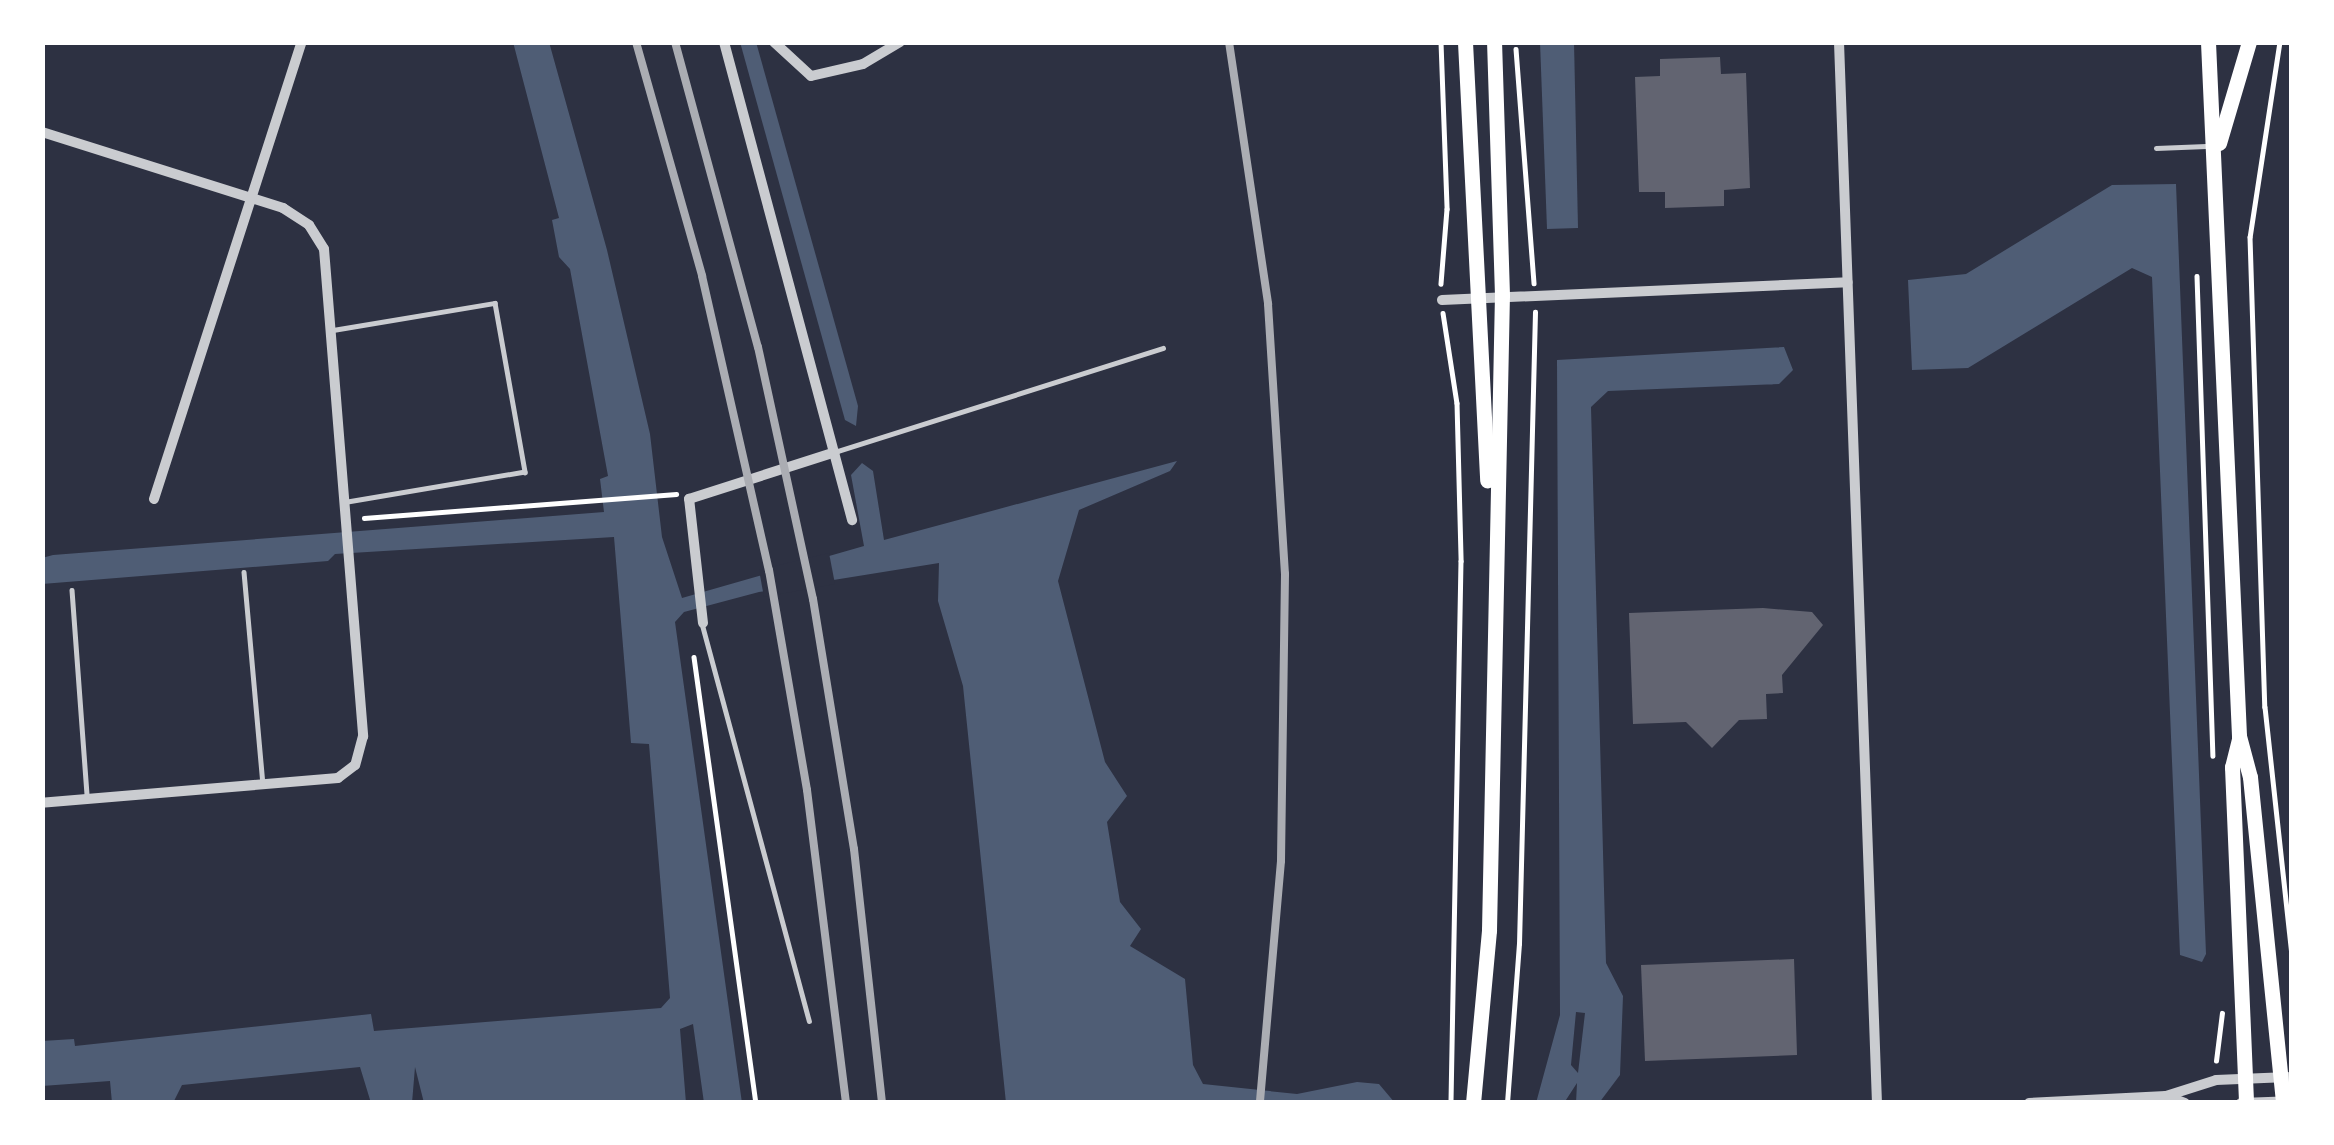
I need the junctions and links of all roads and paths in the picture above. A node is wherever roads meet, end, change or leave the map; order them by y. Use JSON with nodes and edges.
{"nodes":[{"id":1,"x":302,"y":42,"type":"edge"},
{"id":2,"x":724,"y":42,"type":"edge"},
{"id":3,"x":774,"y":42,"type":"edge"},
{"id":4,"x":901,"y":42,"type":"edge"},
{"id":5,"x":1441,"y":42,"type":"edge"},
{"id":6,"x":1465,"y":42,"type":"edge"},
{"id":7,"x":1494,"y":42,"type":"edge"},
{"id":8,"x":1516,"y":42,"type":"edge"},
{"id":9,"x":1839,"y":42,"type":"edge"},
{"id":10,"x":2208,"y":42,"type":"edge"},
{"id":11,"x":2249,"y":42,"type":"edge"},
{"id":12,"x":2280,"y":42,"type":"edge"},
{"id":13,"x":42,"y":132,"type":"edge"},
{"id":14,"x":2218,"y":146,"type":"junction"},
{"id":15,"x":2156,"y":148,"type":"dead end"},
{"id":16,"x":254,"y":198,"type":"junction"},
{"id":17,"x":1848,"y":282,"type":"junction"},
{"id":18,"x":1535,"y":292,"type":"junction"},
{"id":19,"x":1502,"y":295,"type":"junction"},
{"id":20,"x":1476,"y":297,"type":"junction"},
{"id":21,"x":1442,"y":300,"type":"junction"},
{"id":22,"x":2198,"y":302,"type":"dead end"},
{"id":23,"x":333,"y":330,"type":"junction"},
{"id":24,"x":1162,"y":348,"type":"dead end"},
{"id":25,"x":835,"y":452,"type":"junction"},
{"id":26,"x":661,"y":493,"type":"dead end"},
{"id":27,"x":154,"y":499,"type":"dead end"},
{"id":28,"x":346,"y":502,"type":"junction"},
{"id":29,"x":852,"y":520,"type":"dead end"},
{"id":30,"x":347,"y":525,"type":"junction"},
{"id":31,"x":1492,"y":543,"type":"junction"},
{"id":32,"x":244,"y":572,"type":"dead end"},
{"id":33,"x":72,"y":590,"type":"dead end"},
{"id":34,"x":702,"y":619,"type":"junction"},
{"id":35,"x":2240,"y":736,"type":"junction"},
{"id":36,"x":2213,"y":771,"type":"dead end"},
{"id":37,"x":263,"y":784,"type":"junction"},
{"id":38,"x":88,"y":800,"type":"junction"},
{"id":39,"x":42,"y":803,"type":"edge"},
{"id":40,"x":2292,"y":955,"type":"edge"},
{"id":41,"x":2221,"y":997,"type":"dead end"},
{"id":42,"x":809,"y":1021,"type":"dead end"},
{"id":43,"x":2286,"y":1077,"type":"edge"},
{"id":44,"x":2244,"y":1079,"type":"junction"},
{"id":45,"x":2216,"y":1080,"type":"junction"},
{"id":46,"x":2166,"y":1096,"type":"junction"},
{"id":47,"x":1474,"y":1097,"type":"edge"},
{"id":48,"x":1451,"y":1100,"type":"edge"},
{"id":49,"x":1507,"y":1101,"type":"edge"},
{"id":50,"x":2286,"y":1102,"type":"edge"},
{"id":51,"x":756,"y":1103,"type":"edge"},
{"id":52,"x":1877,"y":1103,"type":"edge"},
{"id":53,"x":2030,"y":1103,"type":"edge"},
{"id":54,"x":2186,"y":1103,"type":"edge"},
{"id":55,"x":2244,"y":1103,"type":"edge"}],
"edges":[{"from":1,"to":16,"type":"street"},
{"from":2,"to":25,"type":"street"},
{"from":3,"to":4,"type":"street"},
{"from":5,"to":21,"type":"path"},
{"from":6,"to":20,"type":"main road"},
{"from":7,"to":19,"type":"main road"},
{"from":8,"to":18,"type":"path"},
{"from":9,"to":17,"type":"street"},
{"from":10,"to":14,"type":"main road"},
{"from":11,"to":14,"type":"main road"},
{"from":12,"to":40,"type":"path"},
{"from":13,"to":16,"type":"street"},
{"from":14,"to":15,"type":"lane"},
{"from":14,"to":35,"type":"main road"},
{"from":16,"to":23,"type":"street"},
{"from":16,"to":27,"type":"street"},
{"from":17,"to":18,"type":"street"},
{"from":17,"to":52,"type":"street"},
{"from":18,"to":19,"type":"street"},
{"from":18,"to":49,"type":"path"},
{"from":19,"to":20,"type":"street"},
{"from":19,"to":31,"type":"main road"},
{"from":20,"to":21,"type":"street"},
{"from":20,"to":31,"type":"main road"},
{"from":21,"to":48,"type":"path"},
{"from":22,"to":36,"type":"path"},
{"from":23,"to":28,"type":"street"},
{"from":23,"to":28,"type":"lane"},
{"from":24,"to":25,"type":"lane"},
{"from":25,"to":29,"type":"street"},
{"from":25,"to":34,"type":"street"},
{"from":26,"to":30,"type":"path"},
{"from":28,"to":30,"type":"street"},
{"from":30,"to":37,"type":"street"},
{"from":31,"to":47,"type":"main road"},
{"from":32,"to":37,"type":"lane"},
{"from":33,"to":38,"type":"lane"},
{"from":34,"to":42,"type":"lane"},
{"from":34,"to":51,"type":"path"},
{"from":35,"to":43,"type":"main road"},
{"from":35,"to":44,"type":"main road"},
{"from":37,"to":38,"type":"street"},
{"from":38,"to":39,"type":"street"},
{"from":41,"to":45,"type":"path"},
{"from":43,"to":44,"type":"street"},
{"from":43,"to":50,"type":"main road"},
{"from":44,"to":45,"type":"street"},
{"from":44,"to":55,"type":"main road"},
{"from":45,"to":46,"type":"street"},
{"from":46,"to":53,"type":"street"},
{"from":46,"to":54,"type":"street"},
{"from":50,"to":55,"type":"street"}]}
